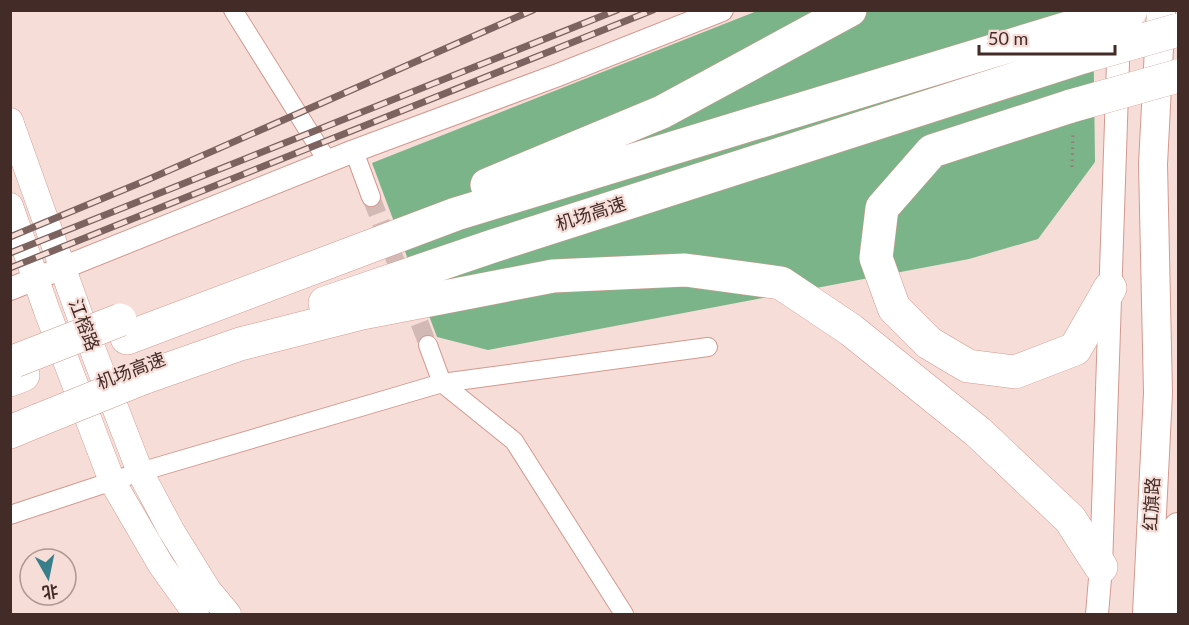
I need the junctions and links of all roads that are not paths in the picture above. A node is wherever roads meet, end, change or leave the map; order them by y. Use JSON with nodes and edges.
{"nodes":[{"id":1,"x":233,"y":10,"type":"edge"},
{"id":2,"x":722,"y":10,"type":"edge"},
{"id":3,"x":850,"y":10,"type":"edge"},
{"id":4,"x":1120,"y":10,"type":"edge"},
{"id":5,"x":1131,"y":10,"type":"edge"},
{"id":6,"x":1161,"y":10,"type":"edge"},
{"id":7,"x":1077,"y":30,"type":"edge"},
{"id":8,"x":1179,"y":30,"type":"edge"},
{"id":9,"x":1179,"y":76,"type":"edge"},
{"id":10,"x":10,"y":121,"type":"edge"},
{"id":11,"x":354,"y":151,"type":"junction"},
{"id":12,"x":328,"y":162,"type":"junction"},
{"id":13,"x":371,"y":197,"type":"tunnel mouth"},
{"id":14,"x":10,"y":206,"type":"edge"},
{"id":15,"x":63,"y":268,"type":"junction"},
{"id":16,"x":36,"y":279,"type":"junction"},
{"id":17,"x":1110,"y":288,"type":"junction"},
{"id":18,"x":10,"y":289,"type":"edge"},
{"id":19,"x":428,"y":345,"type":"tunnel mouth"},
{"id":20,"x":708,"y":347,"type":"dead end"},
{"id":21,"x":132,"y":351,"type":"junction"},
{"id":22,"x":15,"y":370,"type":"edge"},
{"id":23,"x":442,"y":383,"type":"junction"},
{"id":24,"x":25,"y":419,"type":"edge"},
{"id":25,"x":140,"y":472,"type":"junction"},
{"id":26,"x":112,"y":481,"type":"junction"},
{"id":27,"x":10,"y":515,"type":"edge"},
{"id":28,"x":1179,"y":527,"type":"edge"},
{"id":29,"x":1101,"y":567,"type":"junction"},
{"id":30,"x":196,"y":615,"type":"edge"},
{"id":31,"x":228,"y":615,"type":"edge"},
{"id":32,"x":624,"y":615,"type":"edge"},
{"id":33,"x":1097,"y":615,"type":"edge"},
{"id":34,"x":1147,"y":615,"type":"edge"},
{"id":35,"x":1175,"y":615,"type":"edge"}],
"edges":[{"from":1,"to":12,"type":"street"},
{"from":2,"to":11,"type":"street"},
{"from":3,"to":21,"type":"highway"},
{"from":4,"to":17,"type":"street"},
{"from":5,"to":7,"type":"highway","name":"机场高速","bridge":true},
{"from":6,"to":34,"type":"main road","name":"红旗路"},
{"from":7,"to":8,"type":"highway","name":"机场高速","bridge":true},
{"from":7,"to":21,"type":"highway","name":"机场高速"},
{"from":7,"to":21,"type":"highway","name":"机场高速"},
{"from":9,"to":17,"type":"highway","bridge":true},
{"from":10,"to":15,"type":"main road","name":"江榕路"},
{"from":11,"to":12,"type":"street"},
{"from":11,"to":13,"type":"street"},
{"from":12,"to":15,"type":"street"},
{"from":14,"to":16,"type":"main road","name":"江榕路"},
{"from":15,"to":16,"type":"street"},
{"from":15,"to":25,"type":"main road","name":"江榕路"},
{"from":16,"to":18,"type":"street"},
{"from":16,"to":26,"type":"main road","name":"江榕路"},
{"from":17,"to":29,"type":"street"},
{"from":19,"to":23,"type":"street"},
{"from":20,"to":23,"type":"street"},
{"from":21,"to":22,"type":"highway","name":"机场高速"},
{"from":21,"to":24,"type":"highway","name":"机场高速"},
{"from":21,"to":29,"type":"highway"},
{"from":23,"to":25,"type":"street"},
{"from":23,"to":32,"type":"street"},
{"from":25,"to":26,"type":"street"},
{"from":25,"to":31,"type":"main road","name":"江榕路"},
{"from":26,"to":27,"type":"street"},
{"from":26,"to":30,"type":"main road","name":"江榕路"},
{"from":28,"to":35,"type":"main road","name":"红旗路"},
{"from":29,"to":33,"type":"street"}]}
